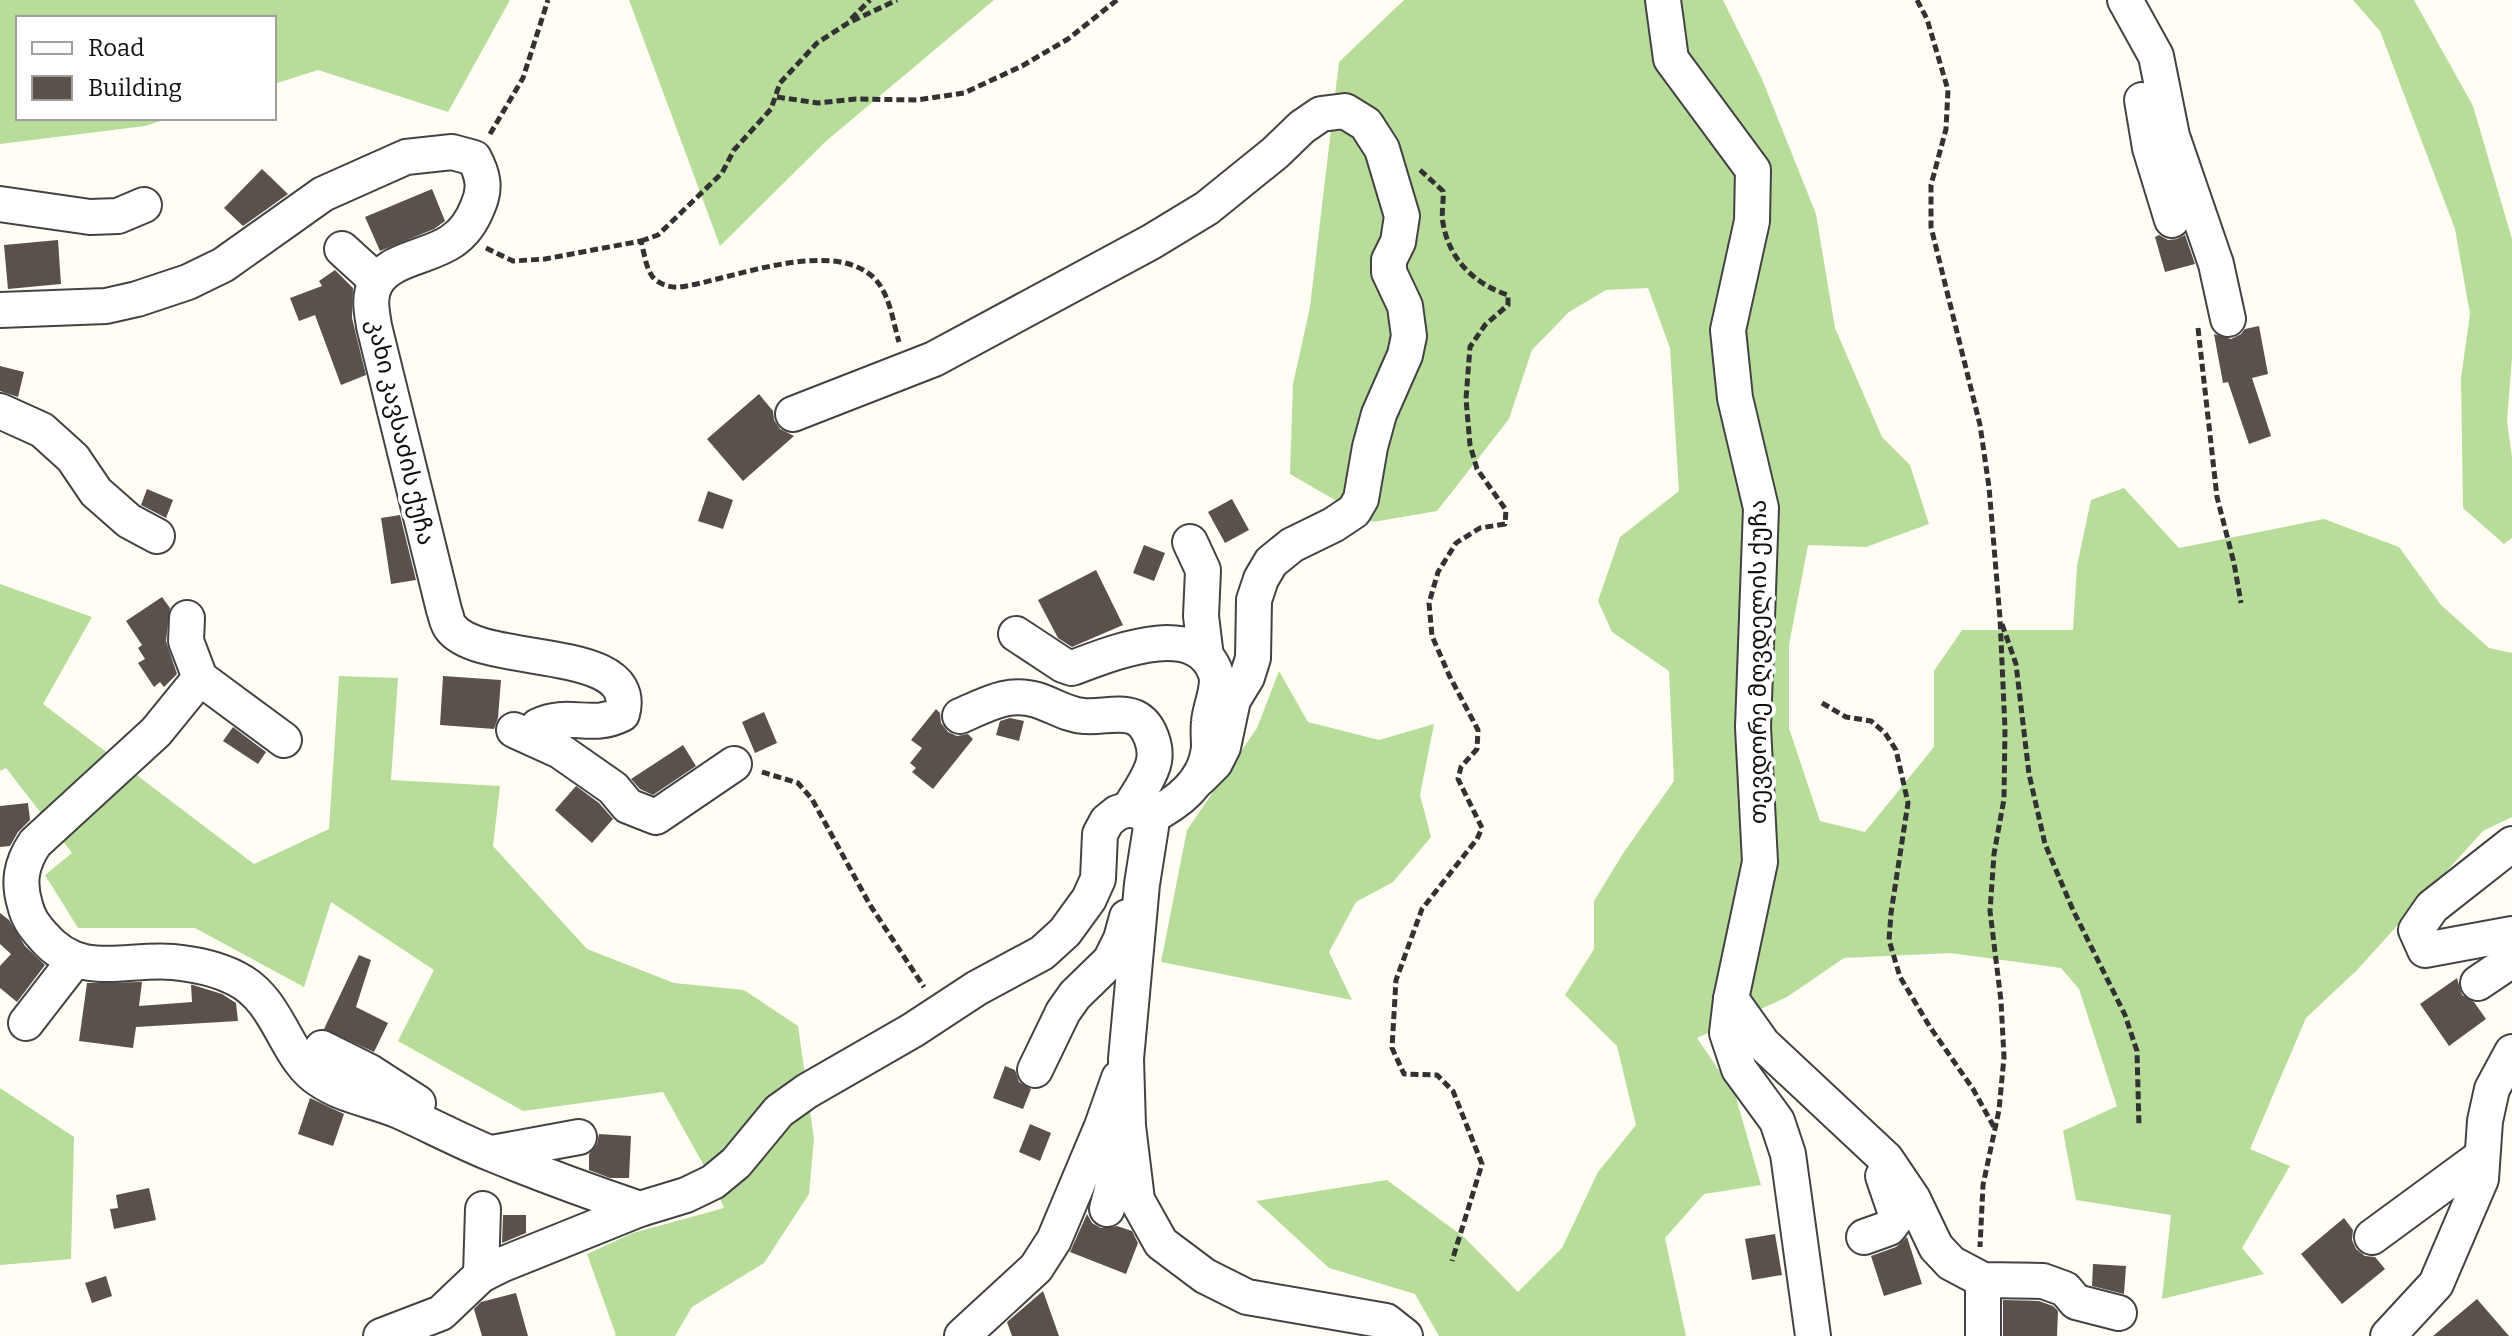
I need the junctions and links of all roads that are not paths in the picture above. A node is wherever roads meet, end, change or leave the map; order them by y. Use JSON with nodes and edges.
{"nodes":[{"id":1,"x":1663,"y":0,"type":"edge"},
{"id":2,"x":2112,"y":0,"type":"edge"},
{"id":3,"x":2125,"y":0,"type":"edge"},
{"id":4,"x":0,"y":204,"type":"edge"},
{"id":5,"x":144,"y":205,"type":"dead end"},
{"id":6,"x":2172,"y":220,"type":"dead end"},
{"id":7,"x":342,"y":249,"type":"dead end"},
{"id":8,"x":377,"y":281,"type":"junction"},
{"id":9,"x":0,"y":310,"type":"edge"},
{"id":10,"x":2212,"y":320,"type":"road end"},
{"id":11,"x":0,"y":411,"type":"edge"},
{"id":12,"x":793,"y":414,"type":"dead end"},
{"id":13,"x":157,"y":536,"type":"dead end"},
{"id":14,"x":1190,"y":542,"type":"dead end"},
{"id":15,"x":187,"y":618,"type":"dead end"},
{"id":16,"x":1016,"y":634,"type":"dead end"},
{"id":17,"x":1206,"y":657,"type":"junction"},
{"id":18,"x":200,"y":678,"type":"junction"},
{"id":19,"x":960,"y":716,"type":"dead end"},
{"id":20,"x":284,"y":740,"type":"dead end"},
{"id":21,"x":734,"y":764,"type":"road end"},
{"id":22,"x":1200,"y":778,"type":"junction"},
{"id":23,"x":1139,"y":814,"type":"junction"},
{"id":24,"x":2512,"y":844,"type":"edge"},
{"id":25,"x":1142,"y":884,"type":"junction"},
{"id":26,"x":2512,"y":934,"type":"edge"},
{"id":27,"x":2512,"y":960,"type":"edge"},
{"id":28,"x":74,"y":961,"type":"junction"},
{"id":29,"x":2478,"y":983,"type":"dead end"},
{"id":30,"x":1731,"y":999,"type":"junction"},
{"id":31,"x":246,"y":1020,"type":"dead end"},
{"id":32,"x":26,"y":1023,"type":"dead end"},
{"id":33,"x":279,"y":1024,"type":"junction"},
{"id":34,"x":322,"y":1048,"type":"dead end"},
{"id":35,"x":2512,"y":1052,"type":"edge"},
{"id":36,"x":1126,"y":1059,"type":"junction"},
{"id":37,"x":1035,"y":1070,"type":"dead end"},
{"id":38,"x":1128,"y":1126,"type":"junction"},
{"id":39,"x":453,"y":1136,"type":"junction"},
{"id":40,"x":579,"y":1137,"type":"dead end"},
{"id":41,"x":1873,"y":1147,"type":"junction"},
{"id":42,"x":490,"y":1153,"type":"junction"},
{"id":43,"x":2481,"y":1157,"type":"junction"},
{"id":44,"x":483,"y":1209,"type":"dead end"},
{"id":45,"x":640,"y":1209,"type":"junction"},
{"id":46,"x":1107,"y":1209,"type":"dead end"},
{"id":47,"x":1864,"y":1237,"type":"dead end"},
{"id":48,"x":2372,"y":1237,"type":"dead end"},
{"id":49,"x":481,"y":1275,"type":"junction"},
{"id":50,"x":1983,"y":1280,"type":"junction"},
{"id":51,"x":472,"y":1311,"type":"dead end"},
{"id":52,"x":2119,"y":1313,"type":"dead end"},
{"id":53,"x":394,"y":1332,"type":"edge"},
{"id":54,"x":962,"y":1336,"type":"edge"},
{"id":55,"x":1405,"y":1336,"type":"edge"},
{"id":56,"x":1813,"y":1336,"type":"edge"},
{"id":57,"x":1983,"y":1336,"type":"edge"},
{"id":58,"x":2388,"y":1336,"type":"edge"}],
"edges":[{"from":1,"to":30,"type":"street","name":"თევდორე მღვდელის ქუჩა"},
{"from":2,"to":6,"type":"street"},
{"from":3,"to":10,"type":"street"},
{"from":4,"to":5,"type":"street"},
{"from":7,"to":8,"type":"street"},
{"from":8,"to":9,"type":"street"},
{"from":8,"to":21,"type":"street","name":"კახი კავსაძის ქუჩა"},
{"from":11,"to":13,"type":"street"},
{"from":12,"to":22,"type":"street"},
{"from":14,"to":17,"type":"street"},
{"from":15,"to":18,"type":"street"},
{"from":16,"to":17,"type":"street"},
{"from":17,"to":22,"type":"street"},
{"from":18,"to":20,"type":"street"},
{"from":18,"to":28,"type":"street"},
{"from":19,"to":23,"type":"street"},
{"from":22,"to":23,"type":"street"},
{"from":23,"to":25,"type":"street"},
{"from":23,"to":45,"type":"street"},
{"from":24,"to":26,"type":"street"},
{"from":25,"to":36,"type":"street"},
{"from":25,"to":37,"type":"street"},
{"from":27,"to":29,"type":"street"},
{"from":28,"to":32,"type":"street"},
{"from":28,"to":33,"type":"street"},
{"from":30,"to":41,"type":"street"},
{"from":30,"to":56,"type":"street","name":"თევდორე მღვდელის ქუჩა"},
{"from":31,"to":33,"type":"street"},
{"from":33,"to":39,"type":"street"},
{"from":34,"to":39,"type":"street"},
{"from":35,"to":43,"type":"street"},
{"from":36,"to":38,"type":"street"},
{"from":36,"to":54,"type":"street"},
{"from":38,"to":46,"type":"street"},
{"from":38,"to":55,"type":"street"},
{"from":39,"to":42,"type":"street"},
{"from":40,"to":42,"type":"street"},
{"from":41,"to":47,"type":"street"},
{"from":41,"to":50,"type":"street"},
{"from":42,"to":45,"type":"street"},
{"from":43,"to":48,"type":"street"},
{"from":43,"to":58,"type":"street"},
{"from":44,"to":49,"type":"street"},
{"from":45,"to":49,"type":"street"},
{"from":49,"to":53,"type":"street"},
{"from":50,"to":52,"type":"street"},
{"from":50,"to":57,"type":"street"},
{"from":51,"to":53,"type":"street"}]}
